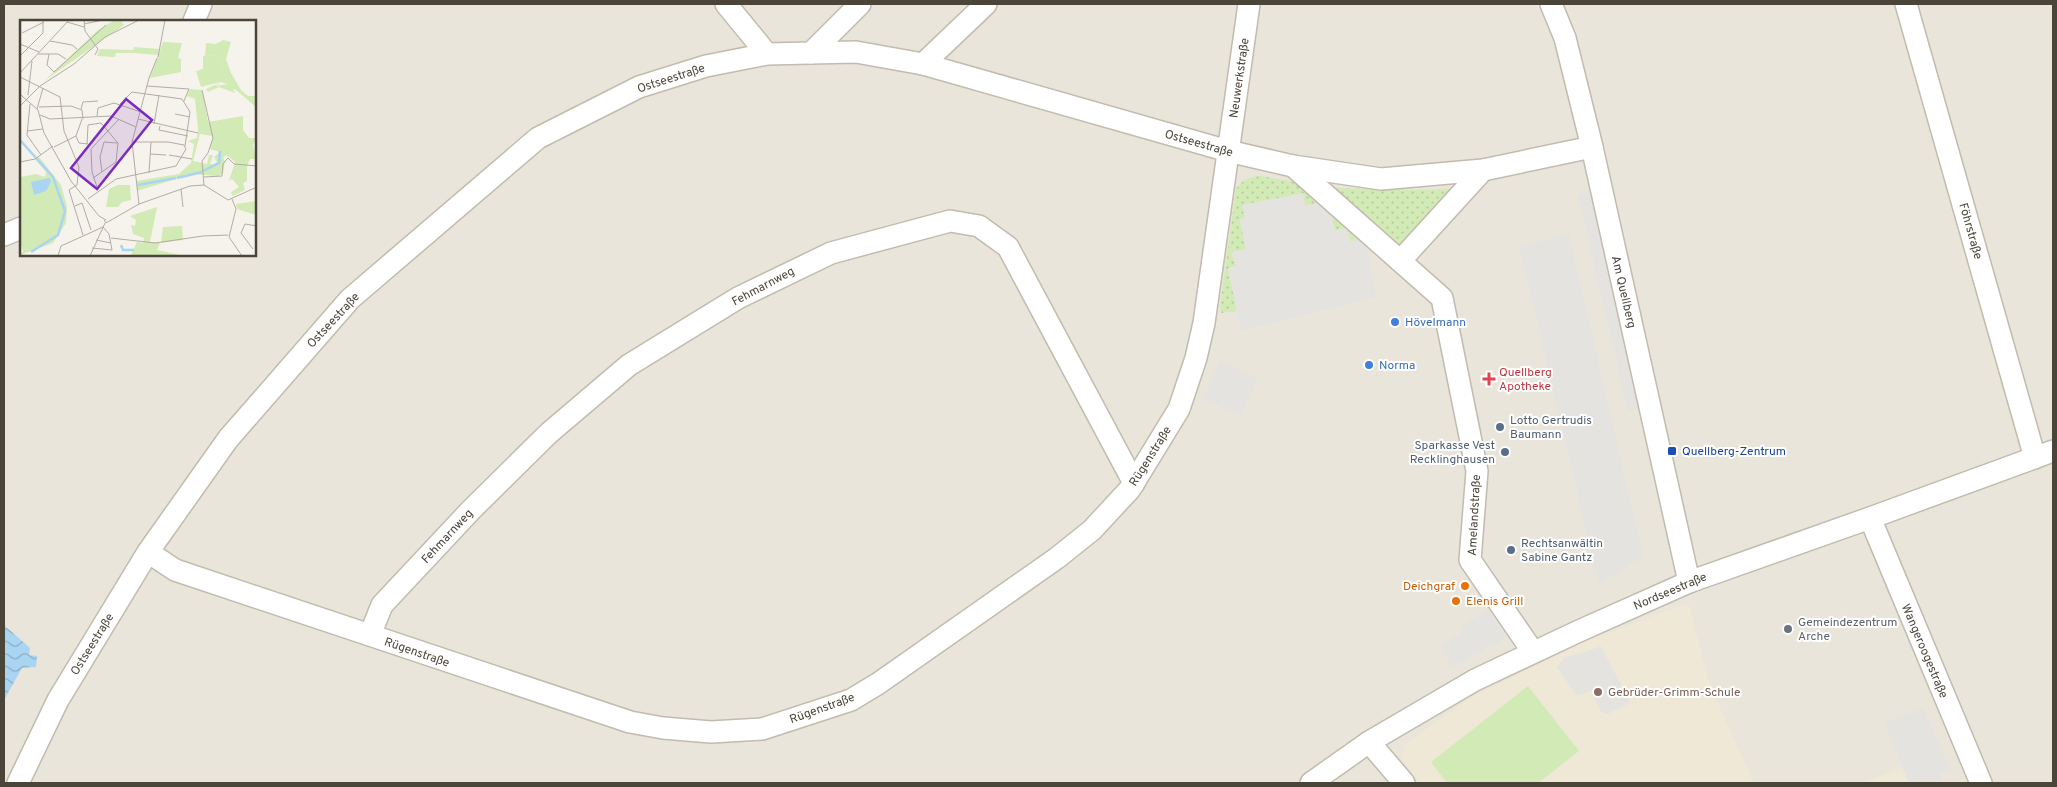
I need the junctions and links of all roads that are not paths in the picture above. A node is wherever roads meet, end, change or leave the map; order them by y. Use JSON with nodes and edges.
{"nodes":[{"id":1,"x":201,"y":4,"type":"edge"},
{"id":2,"x":726,"y":4,"type":"edge"},
{"id":3,"x":860,"y":4,"type":"edge"},
{"id":4,"x":986,"y":4,"type":"edge"},
{"id":5,"x":1249,"y":4,"type":"edge"},
{"id":6,"x":1551,"y":4,"type":"edge"},
{"id":7,"x":1906,"y":4,"type":"edge"},
{"id":8,"x":194,"y":20,"type":"edge"},
{"id":9,"x":811,"y":53,"type":"junction"},
{"id":10,"x":767,"y":54,"type":"junction"},
{"id":11,"x":923,"y":64,"type":"junction"},
{"id":12,"x":1592,"y":147,"type":"junction"},
{"id":13,"x":1228,"y":151,"type":"junction"},
{"id":14,"x":1293,"y":166,"type":"junction"},
{"id":15,"x":1483,"y":170,"type":"junction"},
{"id":16,"x":20,"y":228,"type":"edge"},
{"id":17,"x":4,"y":236,"type":"edge"},
{"id":18,"x":1400,"y":261,"type":"junction"},
{"id":19,"x":2044,"y":454,"type":"edge"},
{"id":20,"x":1134,"y":484,"type":"junction"},
{"id":21,"x":1870,"y":518,"type":"junction"},
{"id":22,"x":148,"y":552,"type":"junction"},
{"id":23,"x":1689,"y":582,"type":"junction"},
{"id":24,"x":370,"y":635,"type":"junction"},
{"id":25,"x":1533,"y":652,"type":"junction"},
{"id":26,"x":1369,"y":742,"type":"junction"},
{"id":27,"x":18,"y":783,"type":"edge"},
{"id":28,"x":1311,"y":783,"type":"edge"},
{"id":29,"x":1404,"y":783,"type":"edge"},
{"id":30,"x":1980,"y":783,"type":"edge"}],
"edges":[{"from":1,"to":8,"type":"street"},
{"from":2,"to":10,"type":"street"},
{"from":3,"to":9,"type":"street"},
{"from":4,"to":11,"type":"street"},
{"from":5,"to":13,"type":"street","name":"Neuwerkstraße"},
{"from":6,"to":12,"type":"street","name":"Am Quellberg"},
{"from":7,"to":19,"type":"street","name":"Föhrstraße"},
{"from":9,"to":10,"type":"street","name":"Ostseestraße"},
{"from":9,"to":11,"type":"street","name":"Ostseestraße"},
{"from":10,"to":22,"type":"street","name":"Ostseestraße"},
{"from":11,"to":13,"type":"street","name":"Ostseestraße"},
{"from":12,"to":15,"type":"street","name":"Ostseestraße"},
{"from":12,"to":23,"type":"street","name":"Am Quellberg"},
{"from":13,"to":14,"type":"street","name":"Ostseestraße"},
{"from":13,"to":20,"type":"street","name":"Rügenstraße"},
{"from":14,"to":15,"type":"street","name":"Ostseestraße"},
{"from":14,"to":18,"type":"street","name":"Amelandstraße"},
{"from":15,"to":18,"type":"street"},
{"from":16,"to":17,"type":"street"},
{"from":18,"to":25,"type":"street","name":"Amelandstraße"},
{"from":19,"to":21,"type":"street","name":"Nordseestraße"},
{"from":20,"to":24,"type":"street","name":"Rügenstraße"},
{"from":20,"to":24,"type":"street","name":"Fehmarnweg"},
{"from":21,"to":23,"type":"street","name":"Nordseestraße"},
{"from":21,"to":30,"type":"street","name":"Wangeroogestraße"},
{"from":22,"to":24,"type":"street","name":"Rügenstraße"},
{"from":22,"to":27,"type":"street","name":"Ostseestraße"},
{"from":23,"to":25,"type":"street","name":"Nordseestraße"},
{"from":25,"to":26,"type":"street","name":"Nordseestraße"},
{"from":26,"to":28,"type":"street","name":"Nordseestraße"},
{"from":26,"to":29,"type":"street"}]}
